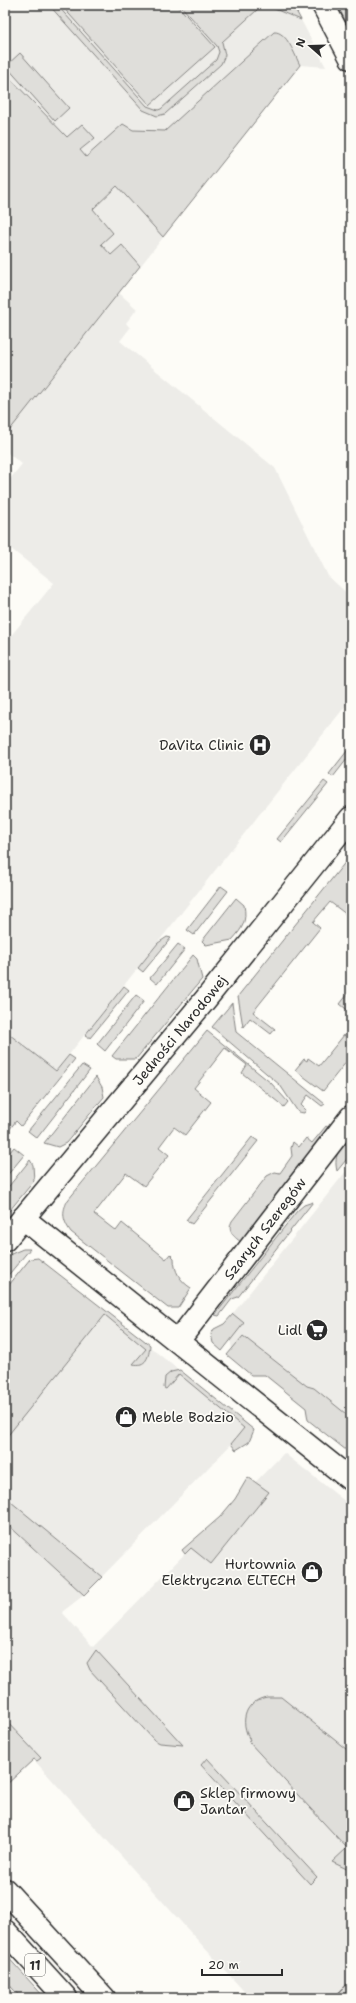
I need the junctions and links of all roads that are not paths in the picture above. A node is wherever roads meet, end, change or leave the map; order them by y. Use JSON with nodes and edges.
{"nodes":[{"id":1,"x":323,"y":5,"type":"edge"},
{"id":2,"x":351,"y":58,"type":"edge"},
{"id":3,"x":351,"y":818,"type":"edge"},
{"id":4,"x":351,"y":1117,"type":"edge"},
{"id":5,"x":23,"y":1218,"type":"junction"},
{"id":6,"x":5,"y":1240,"type":"edge"},
{"id":7,"x":178,"y":1341,"type":"junction"},
{"id":8,"x":351,"y":1480,"type":"edge"},
{"id":9,"x":5,"y":1890,"type":"edge"},
{"id":10,"x":5,"y":1931,"type":"edge"},
{"id":11,"x":66,"y":1998,"type":"edge"},
{"id":12,"x":104,"y":1998,"type":"edge"}],
"edges":[{"from":1,"to":2,"type":"street"},
{"from":3,"to":5,"type":"street","name":"Jedności Narodowej"},
{"from":4,"to":7,"type":"street","name":"Szarych Szeregów"},
{"from":5,"to":6,"type":"street","name":"Jedności Narodowej"},
{"from":5,"to":7,"type":"street"},
{"from":7,"to":8,"type":"street"},
{"from":9,"to":12,"type":"street"},
{"from":10,"to":11,"type":"street","number":"11"}]}
